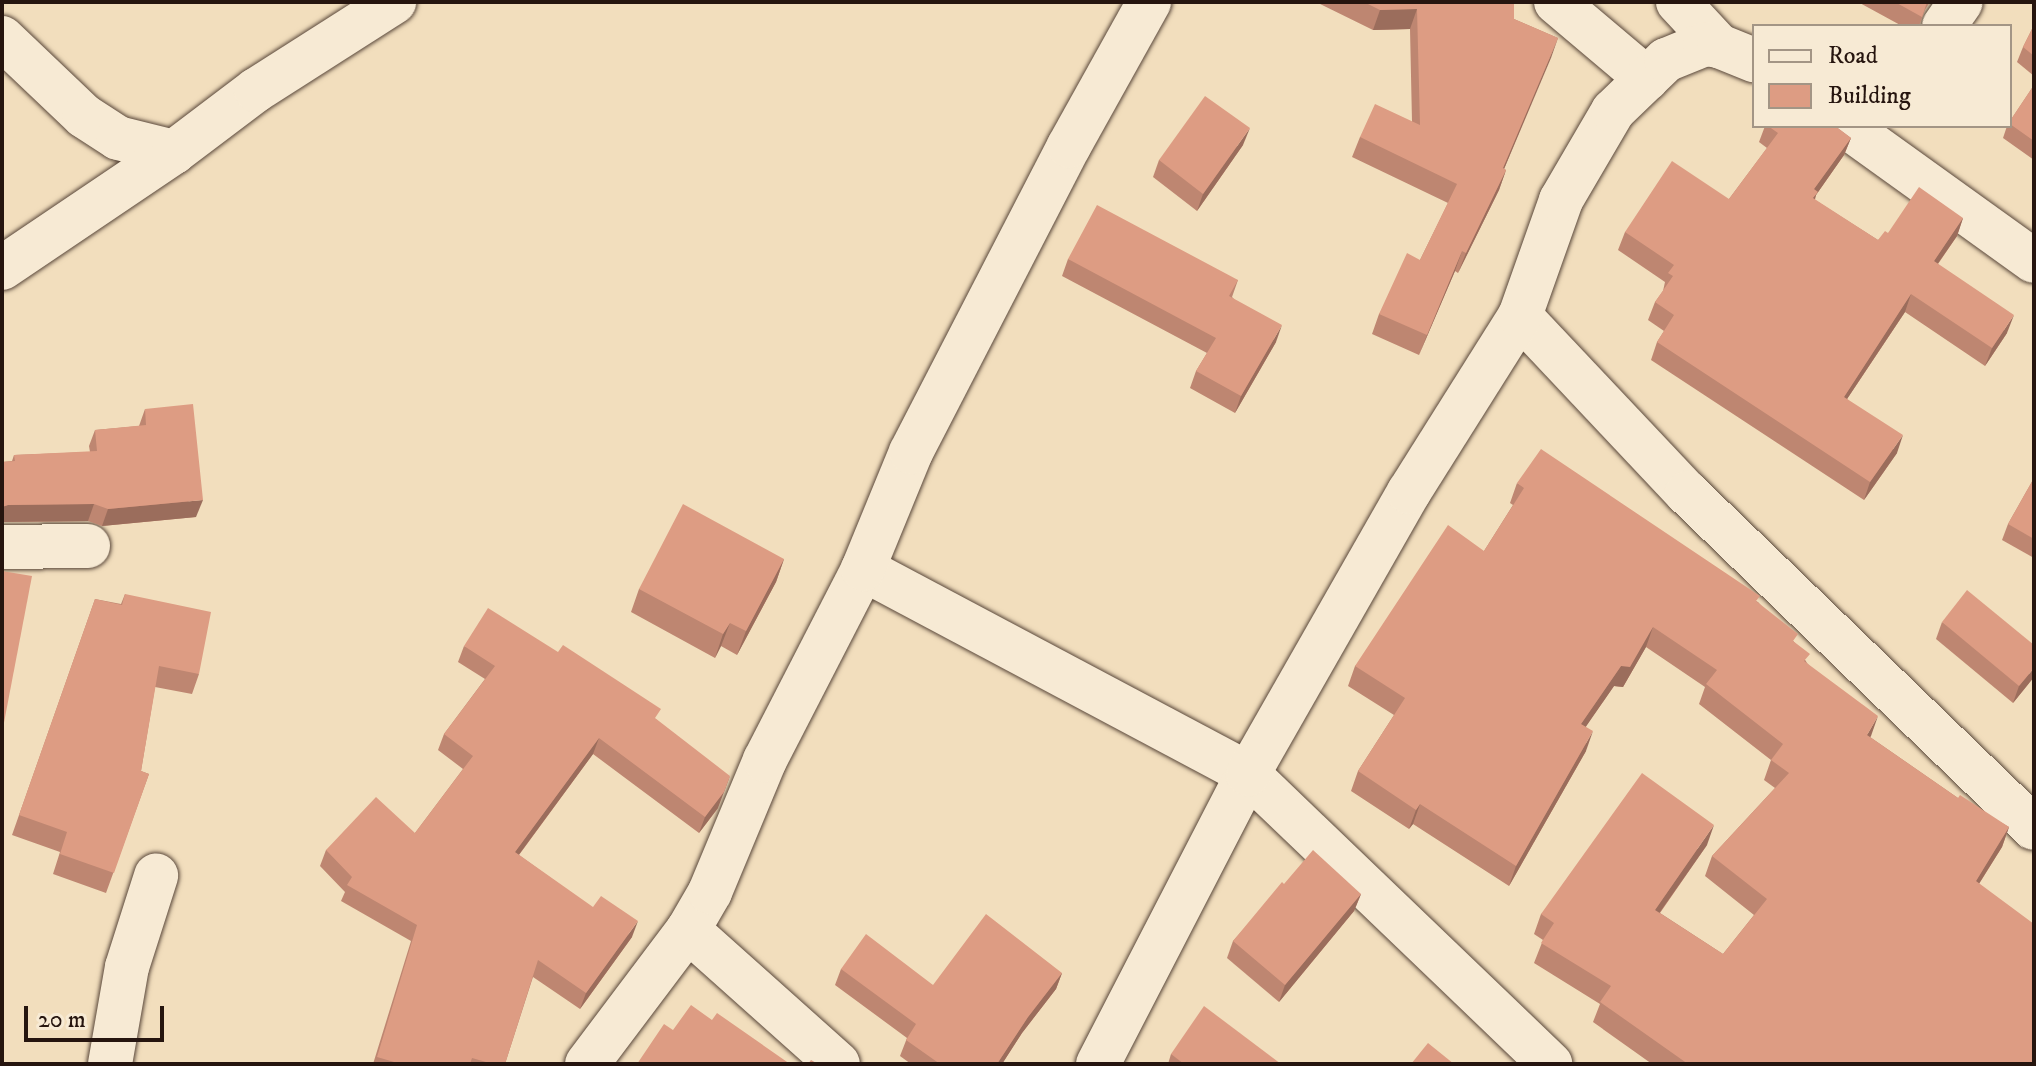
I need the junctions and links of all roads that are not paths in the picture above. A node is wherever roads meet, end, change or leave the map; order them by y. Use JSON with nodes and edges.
{"nodes":[{"id":1,"x":394,"y":2,"type":"edge"},
{"id":2,"x":1149,"y":2,"type":"edge"},
{"id":3,"x":1556,"y":2,"type":"edge"},
{"id":4,"x":1678,"y":2,"type":"edge"},
{"id":5,"x":1961,"y":2,"type":"edge"},
{"id":6,"x":1945,"y":24,"type":"edge"},
{"id":7,"x":2,"y":38,"type":"edge"},
{"id":8,"x":1737,"y":53,"type":"edge"},
{"id":9,"x":1647,"y":79,"type":"junction"},
{"id":10,"x":1862,"y":130,"type":"edge"},
{"id":11,"x":174,"y":152,"type":"junction"},
{"id":12,"x":2034,"y":261,"type":"edge"},
{"id":13,"x":2,"y":268,"type":"edge"},
{"id":14,"x":1520,"y":316,"type":"junction"},
{"id":15,"x":88,"y":546,"type":"dead end"},
{"id":16,"x":2,"y":547,"type":"edge"},
{"id":17,"x":863,"y":569,"type":"junction"},
{"id":18,"x":1248,"y":774,"type":"junction"},
{"id":19,"x":2034,"y":828,"type":"edge"},
{"id":20,"x":156,"y":876,"type":"dead end"},
{"id":21,"x":688,"y":930,"type":"junction"},
{"id":22,"x":110,"y":1064,"type":"edge"},
{"id":23,"x":587,"y":1064,"type":"edge"},
{"id":24,"x":838,"y":1064,"type":"edge"},
{"id":25,"x":1098,"y":1064,"type":"edge"},
{"id":26,"x":1550,"y":1064,"type":"edge"}],
"edges":[{"from":1,"to":11,"type":"street"},
{"from":2,"to":17,"type":"street"},
{"from":3,"to":9,"type":"street"},
{"from":4,"to":8,"type":"street"},
{"from":5,"to":6,"type":"street"},
{"from":7,"to":11,"type":"street"},
{"from":8,"to":9,"type":"street"},
{"from":9,"to":14,"type":"street"},
{"from":10,"to":12,"type":"street"},
{"from":11,"to":13,"type":"street"},
{"from":14,"to":18,"type":"street"},
{"from":14,"to":19,"type":"street"},
{"from":15,"to":16,"type":"street"},
{"from":17,"to":18,"type":"street"},
{"from":17,"to":21,"type":"street"},
{"from":18,"to":25,"type":"street"},
{"from":18,"to":26,"type":"street"},
{"from":20,"to":22,"type":"street"},
{"from":21,"to":23,"type":"street"},
{"from":21,"to":24,"type":"street"}]}
